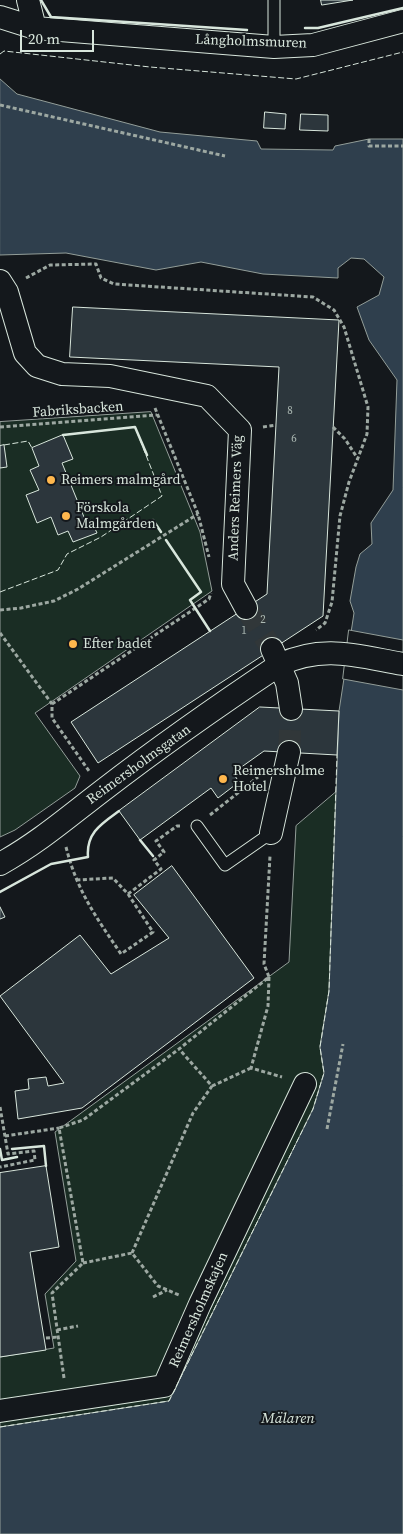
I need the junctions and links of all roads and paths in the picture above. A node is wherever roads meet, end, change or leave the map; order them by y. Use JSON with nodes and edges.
{"nodes":[{"id":1,"x":28,"y":0,"type":"edge"},
{"id":2,"x":274,"y":0,"type":"edge"},
{"id":3,"x":0,"y":17,"type":"edge"},
{"id":4,"x":403,"y":21,"type":"edge"},
{"id":5,"x":35,"y":28,"type":"junction"},
{"id":6,"x":274,"y":46,"type":"junction"},
{"id":7,"x":0,"y":105,"type":"edge"},
{"id":8,"x":369,"y":139,"type":"dead end"},
{"id":9,"x":403,"y":146,"type":"edge"},
{"id":10,"x":225,"y":156,"type":"dead end"},
{"id":11,"x":4,"y":286,"type":"edge"},
{"id":12,"x":146,"y":384,"type":"junction"},
{"id":13,"x":157,"y":415,"type":"junction"},
{"id":14,"x":0,"y":427,"type":"edge"},
{"id":15,"x":333,"y":427,"type":"dead end"},
{"id":16,"x":358,"y":459,"type":"junction"},
{"id":17,"x":198,"y":514,"type":"junction"},
{"id":18,"x":211,"y":564,"type":"dead end"},
{"id":19,"x":233,"y":584,"type":"junction"},
{"id":20,"x":246,"y":608,"type":"tunnel mouth"},
{"id":21,"x":0,"y":610,"type":"edge"},
{"id":22,"x":315,"y":631,"type":"dead end"},
{"id":23,"x":0,"y":633,"type":"edge"},
{"id":24,"x":275,"y":657,"type":"junction"},
{"id":25,"x":403,"y":664,"type":"edge"},
{"id":26,"x":52,"y":704,"type":"junction"},
{"id":27,"x":291,"y":709,"type":"tunnel mouth"},
{"id":28,"x":289,"y":755,"type":"joint"},
{"id":29,"x":86,"y":767,"type":"dead end"},
{"id":30,"x":197,"y":826,"type":"junction"},
{"id":31,"x":271,"y":833,"type":"junction"},
{"id":32,"x":66,"y":846,"type":"dead end"},
{"id":33,"x":0,"y":864,"type":"edge"},
{"id":34,"x":76,"y":880,"type":"junction"},
{"id":35,"x":128,"y":894,"type":"junction"},
{"id":36,"x":269,"y":977,"type":"junction"},
{"id":37,"x":343,"y":1044,"type":"dead end"},
{"id":38,"x":179,"y":1049,"type":"junction"},
{"id":39,"x":251,"y":1068,"type":"junction"},
{"id":40,"x":304,"y":1084,"type":"joint"},
{"id":41,"x":212,"y":1086,"type":"junction"},
{"id":42,"x":0,"y":1107,"type":"edge"},
{"id":43,"x":59,"y":1128,"type":"junction"},
{"id":44,"x":327,"y":1129,"type":"dead end"},
{"id":45,"x":5,"y":1136,"type":"junction"},
{"id":46,"x":0,"y":1167,"type":"edge"},
{"id":47,"x":132,"y":1253,"type":"junction"},
{"id":48,"x":83,"y":1263,"type":"junction"},
{"id":49,"x":167,"y":1290,"type":"junction"},
{"id":50,"x":153,"y":1297,"type":"dead end"},
{"id":51,"x":200,"y":1304,"type":"junction"},
{"id":52,"x":78,"y":1326,"type":"dead end"},
{"id":53,"x":57,"y":1330,"type":"junction"},
{"id":54,"x":58,"y":1336,"type":"junction"},
{"id":55,"x":46,"y":1338,"type":"dead end"},
{"id":56,"x":68,"y":1401,"type":"junction"},
{"id":57,"x":0,"y":1411,"type":"edge"}],
"edges":[{"from":1,"to":5,"type":"street"},
{"from":2,"to":6,"type":"lane"},
{"from":3,"to":5,"type":"street","name":"Långholmsmuren"},
{"from":4,"to":6,"type":"street","name":"Långholmsmuren"},
{"from":5,"to":6,"type":"street","name":"Långholmsmuren"},
{"from":7,"to":10,"type":"path"},
{"from":8,"to":9,"type":"path"},
{"from":11,"to":12,"type":"street","name":"Anders Reimers Väg"},
{"from":11,"to":16,"type":"path"},
{"from":12,"to":13,"type":"path"},
{"from":12,"to":19,"type":"street","name":"Anders Reimers Väg"},
{"from":13,"to":14,"type":"path","name":"Fabriksbacken"},
{"from":13,"to":17,"type":"path"},
{"from":15,"to":16,"type":"path"},
{"from":16,"to":22,"type":"path"},
{"from":17,"to":18,"type":"path"},
{"from":17,"to":21,"type":"path"},
{"from":19,"to":20,"type":"street"},
{"from":19,"to":26,"type":"path"},
{"from":23,"to":26,"type":"path"},
{"from":24,"to":25,"type":"street","name":"Reimersholmsgatan"},
{"from":24,"to":27,"type":"street"},
{"from":24,"to":33,"type":"street","name":"Reimersholmsgatan"},
{"from":26,"to":29,"type":"path"},
{"from":28,"to":30,"type":"path"},
{"from":28,"to":31,"type":"street"},
{"from":30,"to":31,"type":"lane"},
{"from":30,"to":35,"type":"path"},
{"from":31,"to":36,"type":"path"},
{"from":32,"to":34,"type":"path"},
{"from":34,"to":35,"type":"path"},
{"from":34,"to":35,"type":"path"},
{"from":36,"to":38,"type":"path"},
{"from":36,"to":39,"type":"path"},
{"from":37,"to":44,"type":"path"},
{"from":38,"to":41,"type":"path"},
{"from":38,"to":43,"type":"path"},
{"from":39,"to":40,"type":"path"},
{"from":39,"to":41,"type":"path"},
{"from":40,"to":51,"type":"street","name":"Reimersholmskajen"},
{"from":41,"to":47,"type":"path"},
{"from":42,"to":45,"type":"path"},
{"from":43,"to":45,"type":"path"},
{"from":43,"to":48,"type":"path"},
{"from":45,"to":46,"type":"path"},
{"from":47,"to":48,"type":"path"},
{"from":47,"to":49,"type":"path"},
{"from":48,"to":53,"type":"path"},
{"from":49,"to":50,"type":"path"},
{"from":49,"to":51,"type":"path"},
{"from":51,"to":56,"type":"street","name":"Reimersholmskajen"},
{"from":52,"to":53,"type":"path"},
{"from":53,"to":54,"type":"path"},
{"from":54,"to":55,"type":"path"},
{"from":54,"to":56,"type":"path"},
{"from":56,"to":57,"type":"street","name":"Reimersholmskajen"}]}
